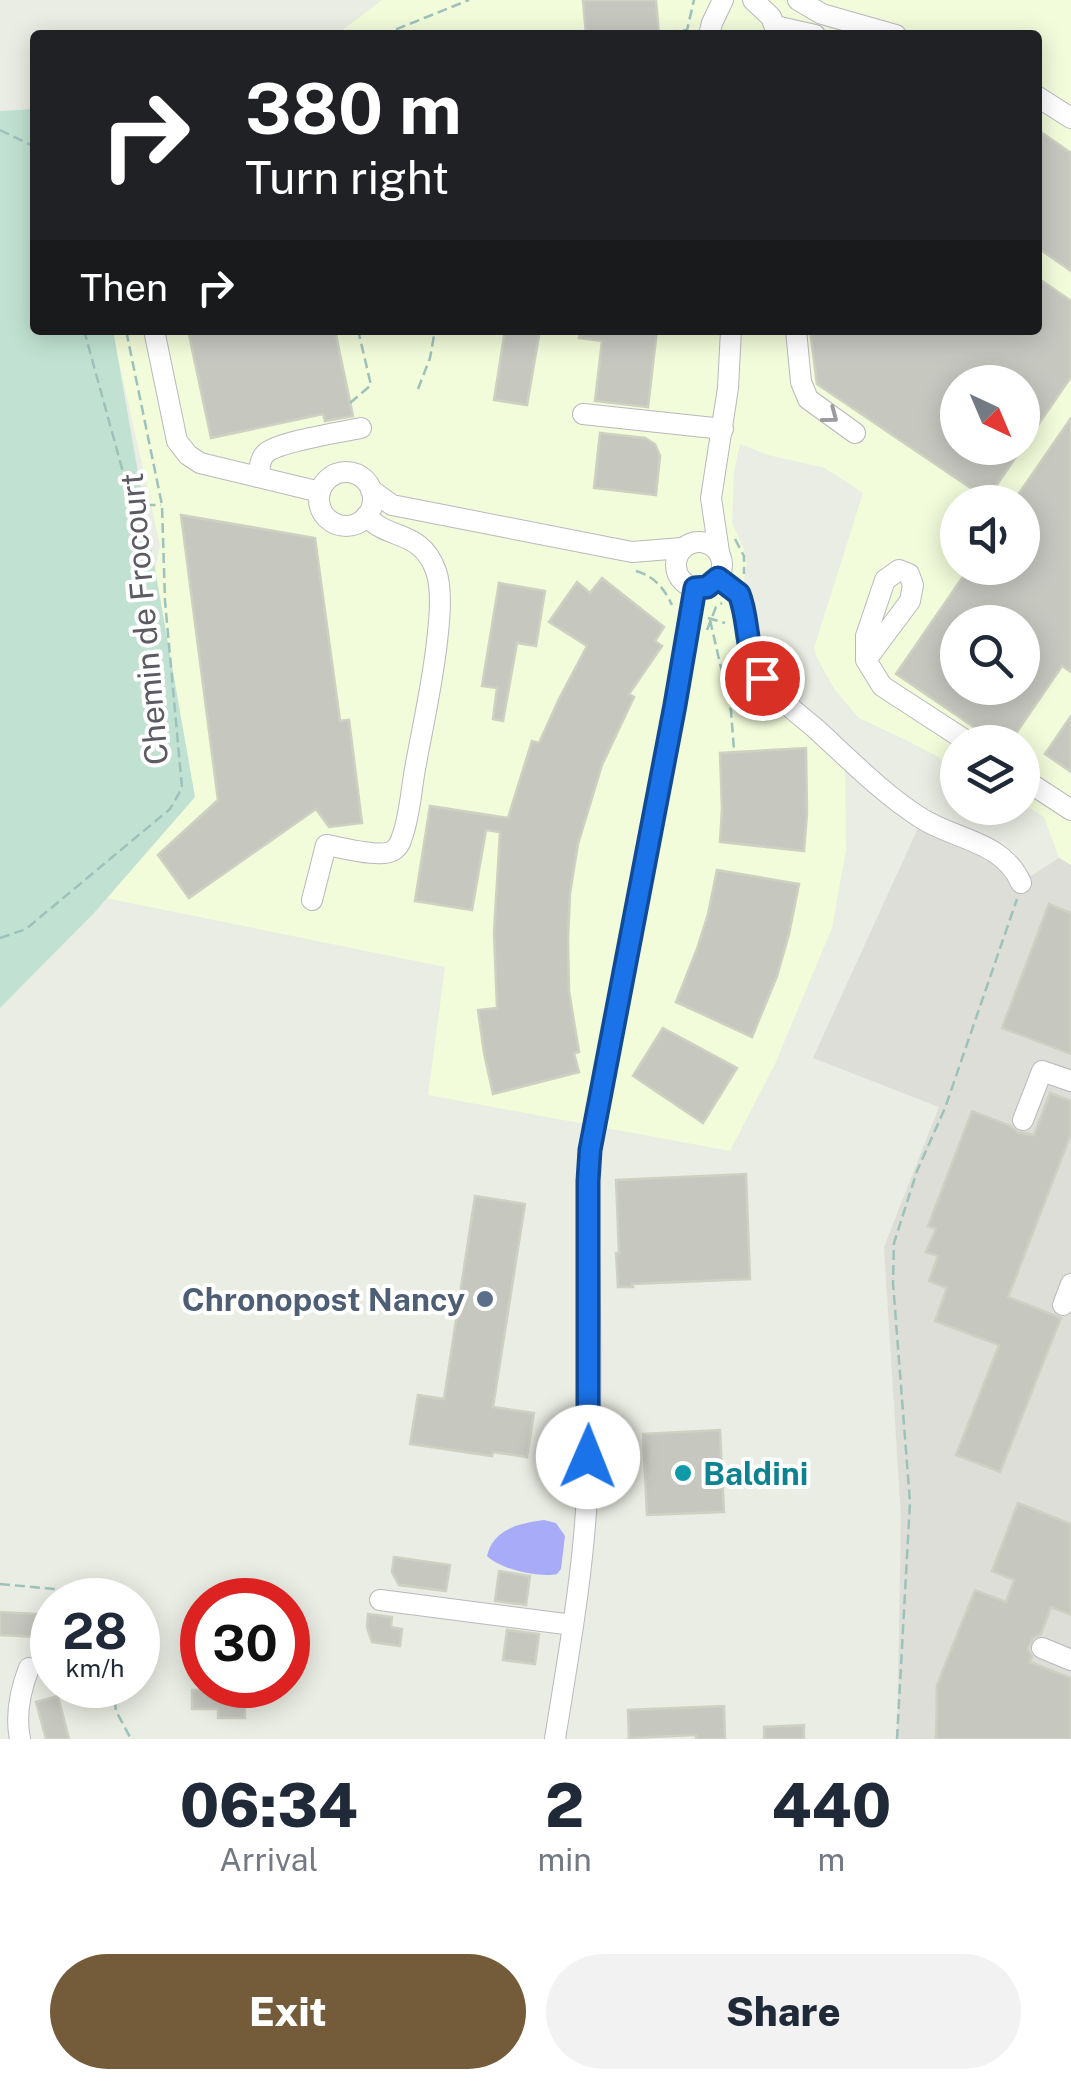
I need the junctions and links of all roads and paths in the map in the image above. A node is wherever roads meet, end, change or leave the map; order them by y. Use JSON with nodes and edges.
{"nodes":[{"id":1,"x":470,"y":0,"type":"edge"},
{"id":2,"x":694,"y":0,"type":"edge"},
{"id":3,"x":754,"y":0,"type":"edge"},
{"id":4,"x":798,"y":0,"type":"edge"},
{"id":5,"x":821,"y":6,"type":"edge"},
{"id":6,"x":395,"y":30,"type":"edge"},
{"id":7,"x":687,"y":30,"type":"edge"},
{"id":8,"x":776,"y":30,"type":"edge"},
{"id":9,"x":883,"y":30,"type":"edge"},
{"id":10,"x":1042,"y":100,"type":"edge"},
{"id":11,"x":1071,"y":118,"type":"edge"},
{"id":12,"x":0,"y":130,"type":"edge"},
{"id":13,"x":30,"y":145,"type":"edge"},
{"id":14,"x":85,"y":335,"type":"edge"},
{"id":15,"x":127,"y":335,"type":"edge"},
{"id":16,"x":155,"y":335,"type":"edge"},
{"id":17,"x":359,"y":335,"type":"edge"},
{"id":18,"x":434,"y":335,"type":"edge"},
{"id":19,"x":731,"y":335,"type":"edge"},
{"id":20,"x":796,"y":335,"type":"edge"},
{"id":21,"x":418,"y":389,"type":"dead end"},
{"id":22,"x":350,"y":403,"type":"dead end"},
{"id":23,"x":583,"y":414,"type":"dead end"},
{"id":24,"x":361,"y":428,"type":"dead end"},
{"id":25,"x":723,"y":429,"type":"junction"},
{"id":26,"x":855,"y":433,"type":"dead end"},
{"id":27,"x":258,"y":477,"type":"junction"},
{"id":28,"x":320,"y":492,"type":"junction"},
{"id":29,"x":711,"y":498,"type":"junction"},
{"id":30,"x":162,"y":505,"type":"junction"},
{"id":31,"x":369,"y":506,"type":"junction"},
{"id":32,"x":714,"y":522,"type":"junction"},
{"id":33,"x":686,"y":546,"type":"junction"},
{"id":34,"x":718,"y":552,"type":"junction"},
{"id":35,"x":631,"y":560,"type":"junction"},
{"id":36,"x":687,"y":583,"type":"junction"},
{"id":37,"x":727,"y":584,"type":"junction"},
{"id":38,"x":700,"y":615,"type":"junction"},
{"id":39,"x":706,"y":633,"type":"dead end"},
{"id":40,"x":866,"y":660,"type":"dead end"},
{"id":41,"x":942,"y":725,"type":"edge"},
{"id":42,"x":734,"y":750,"type":"dead end"},
{"id":43,"x":1040,"y":790,"type":"edge"},
{"id":44,"x":1071,"y":810,"type":"edge"},
{"id":45,"x":1021,"y":883,"type":"joint"},
{"id":46,"x":312,"y":900,"type":"dead end"},
{"id":47,"x":0,"y":938,"type":"edge"},
{"id":48,"x":1071,"y":1081,"type":"edge"},
{"id":49,"x":1023,"y":1120,"type":"dead end"},
{"id":50,"x":1071,"y":1284,"type":"edge"},
{"id":51,"x":1063,"y":1305,"type":"dead end"},
{"id":52,"x":0,"y":1584,"type":"edge"},
{"id":53,"x":30,"y":1587,"type":"edge"},
{"id":54,"x":380,"y":1600,"type":"dead end"},
{"id":55,"x":573,"y":1625,"type":"junction"},
{"id":56,"x":1042,"y":1648,"type":"dead end"},
{"id":57,"x":1071,"y":1660,"type":"edge"},
{"id":58,"x":29,"y":1668,"type":"dead end"},
{"id":59,"x":116,"y":1708,"type":"edge"},
{"id":60,"x":20,"y":1739,"type":"edge"},
{"id":61,"x":130,"y":1739,"type":"edge"},
{"id":62,"x":555,"y":1739,"type":"edge"},
{"id":63,"x":896,"y":1739,"type":"edge"}],
"edges":[{"from":1,"to":6,"type":"path"},
{"from":2,"to":7,"type":"path"},
{"from":3,"to":8,"type":"street"},
{"from":4,"to":5,"type":"street"},
{"from":5,"to":9,"type":"street"},
{"from":10,"to":11,"type":"street"},
{"from":12,"to":13,"type":"path"},
{"from":14,"to":30,"type":"path"},
{"from":15,"to":30,"type":"path","name":"Chemin de Frocourt"},
{"from":16,"to":27,"type":"street"},
{"from":17,"to":22,"type":"path"},
{"from":18,"to":21,"type":"path"},
{"from":19,"to":25,"type":"street"},
{"from":20,"to":26,"type":"street","one_way":true},
{"from":23,"to":25,"type":"street"},
{"from":24,"to":27,"type":"street"},
{"from":25,"to":29,"type":"street"},
{"from":27,"to":28,"type":"street"},
{"from":28,"to":31,"type":"street"},
{"from":28,"to":31,"type":"street"},
{"from":29,"to":32,"type":"street"},
{"from":29,"to":33,"type":"street"},
{"from":30,"to":47,"type":"path","name":"Chemin de Frocourt"},
{"from":31,"to":35,"type":"street"},
{"from":31,"to":46,"type":"street"},
{"from":32,"to":34,"type":"street"},
{"from":32,"to":37,"type":"path"},
{"from":33,"to":34,"type":"street"},
{"from":33,"to":35,"type":"street"},
{"from":33,"to":36,"type":"street"},
{"from":34,"to":37,"type":"street"},
{"from":35,"to":36,"type":"street"},
{"from":35,"to":38,"type":"path"},
{"from":36,"to":37,"type":"street"},
{"from":36,"to":38,"type":"street"},
{"from":37,"to":38,"type":"path"},
{"from":37,"to":45,"type":"street"},
{"from":38,"to":39,"type":"path"},
{"from":38,"to":42,"type":"path"},
{"from":38,"to":55,"type":"street"},
{"from":40,"to":41,"type":"street"},
{"from":43,"to":44,"type":"street"},
{"from":45,"to":63,"type":"path"},
{"from":48,"to":49,"type":"street"},
{"from":50,"to":51,"type":"street"},
{"from":52,"to":53,"type":"path"},
{"from":54,"to":55,"type":"street"},
{"from":55,"to":62,"type":"street"},
{"from":56,"to":57,"type":"street"},
{"from":58,"to":60,"type":"street"},
{"from":59,"to":61,"type":"path"}]}
